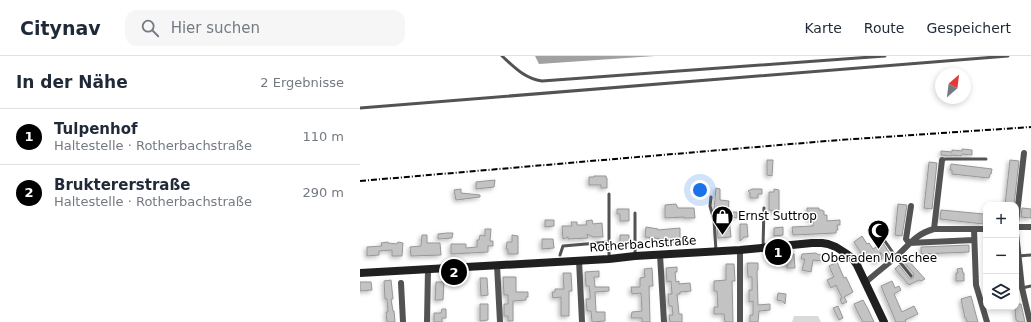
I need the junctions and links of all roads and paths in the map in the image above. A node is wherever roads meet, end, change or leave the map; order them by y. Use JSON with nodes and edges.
{"nodes":[{"id":1,"x":502,"y":56,"type":"edge"},
{"id":2,"x":885,"y":56,"type":"edge"},
{"id":3,"x":1008,"y":56,"type":"edge"},
{"id":4,"x":360,"y":108,"type":"edge"},
{"id":5,"x":1024,"y":153,"type":"dead end"},
{"id":6,"x":986,"y":159,"type":"dead end"},
{"id":7,"x":942,"y":160,"type":"joint"},
{"id":8,"x":609,"y":194,"type":"dead end"},
{"id":9,"x":711,"y":197,"type":"dead end"},
{"id":10,"x":1018,"y":202,"type":"edge"},
{"id":11,"x":910,"y":206,"type":"dead end"},
{"id":12,"x":764,"y":208,"type":"dead end"},
{"id":13,"x":635,"y":213,"type":"dead end"},
{"id":14,"x":1031,"y":227,"type":"edge"},
{"id":15,"x":1019,"y":228,"type":"edge"},
{"id":16,"x":934,"y":229,"type":"junction"},
{"id":17,"x":974,"y":229,"type":"junction"},
{"id":18,"x":983,"y":229,"type":"edge"},
{"id":19,"x":882,"y":237,"type":"dead end"},
{"id":20,"x":974,"y":240,"type":"junction"},
{"id":21,"x":609,"y":242,"type":"junction"},
{"id":22,"x":909,"y":243,"type":"junction"},
{"id":23,"x":763,"y":247,"type":"junction"},
{"id":24,"x":740,"y":250,"type":"junction"},
{"id":25,"x":716,"y":251,"type":"junction"},
{"id":26,"x":660,"y":254,"type":"junction"},
{"id":27,"x":560,"y":255,"type":"dead end"},
{"id":28,"x":1031,"y":255,"type":"edge"},
{"id":29,"x":635,"y":256,"type":"junction"},
{"id":30,"x":1019,"y":256,"type":"edge"},
{"id":31,"x":896,"y":257,"type":"junction"},
{"id":32,"x":609,"y":259,"type":"junction"},
{"id":33,"x":579,"y":260,"type":"junction"},
{"id":34,"x":1019,"y":264,"type":"edge"},
{"id":35,"x":497,"y":265,"type":"junction"},
{"id":36,"x":428,"y":269,"type":"junction"},
{"id":37,"x":360,"y":273,"type":"edge"},
{"id":38,"x":912,"y":276,"type":"dead end"},
{"id":39,"x":866,"y":282,"type":"junction"},
{"id":40,"x":401,"y":284,"type":"dead end"},
{"id":41,"x":1031,"y":286,"type":"edge"},
{"id":42,"x":1022,"y":288,"type":"junction"},
{"id":43,"x":1030,"y":319,"type":"edge"},
{"id":44,"x":403,"y":322,"type":"edge"},
{"id":45,"x":427,"y":322,"type":"edge"},
{"id":46,"x":500,"y":322,"type":"edge"},
{"id":47,"x":582,"y":322,"type":"edge"},
{"id":48,"x":664,"y":322,"type":"edge"},
{"id":49,"x":740,"y":322,"type":"edge"},
{"id":50,"x":884,"y":322,"type":"edge"},
{"id":51,"x":987,"y":322,"type":"edge"}],
"edges":[{"from":1,"to":2,"type":"lane"},
{"from":3,"to":4,"type":"lane"},
{"from":5,"to":10,"type":"street"},
{"from":6,"to":7,"type":"lane"},
{"from":7,"to":16,"type":"street"},
{"from":8,"to":21,"type":"lane"},
{"from":9,"to":25,"type":"lane"},
{"from":11,"to":22,"type":"street"},
{"from":12,"to":23,"type":"lane"},
{"from":13,"to":29,"type":"lane"},
{"from":14,"to":15,"type":"street"},
{"from":16,"to":17,"type":"street"},
{"from":16,"to":22,"type":"street"},
{"from":17,"to":18,"type":"street"},
{"from":17,"to":20,"type":"street"},
{"from":19,"to":31,"type":"lane"},
{"from":20,"to":22,"type":"street"},
{"from":20,"to":51,"type":"street"},
{"from":21,"to":27,"type":"lane"},
{"from":21,"to":32,"type":"lane"},
{"from":22,"to":31,"type":"street"},
{"from":23,"to":24,"type":"street","name":"Rotherbachstraße"},
{"from":23,"to":39,"type":"street","name":"Rotherbachstraße"},
{"from":24,"to":25,"type":"street","name":"Rotherbachstraße"},
{"from":24,"to":49,"type":"street"},
{"from":25,"to":26,"type":"street","name":"Rotherbachstraße"},
{"from":26,"to":29,"type":"street","name":"Rotherbachstraße"},
{"from":26,"to":48,"type":"street"},
{"from":28,"to":30,"type":"lane"},
{"from":29,"to":32,"type":"street","name":"Rotherbachstraße"},
{"from":31,"to":38,"type":"lane"},
{"from":31,"to":39,"type":"street"},
{"from":32,"to":33,"type":"street","name":"Rotherbachstraße"},
{"from":33,"to":35,"type":"street","name":"Rotherbachstraße"},
{"from":33,"to":47,"type":"street"},
{"from":34,"to":42,"type":"street"},
{"from":35,"to":36,"type":"street","name":"Rotherbachstraße"},
{"from":35,"to":46,"type":"street"},
{"from":36,"to":37,"type":"street","name":"Rotherbachstraße"},
{"from":36,"to":45,"type":"street"},
{"from":39,"to":50,"type":"street","name":"Rotherbachstraße"},
{"from":40,"to":44,"type":"street"},
{"from":41,"to":42,"type":"lane"},
{"from":42,"to":43,"type":"street"}]}
